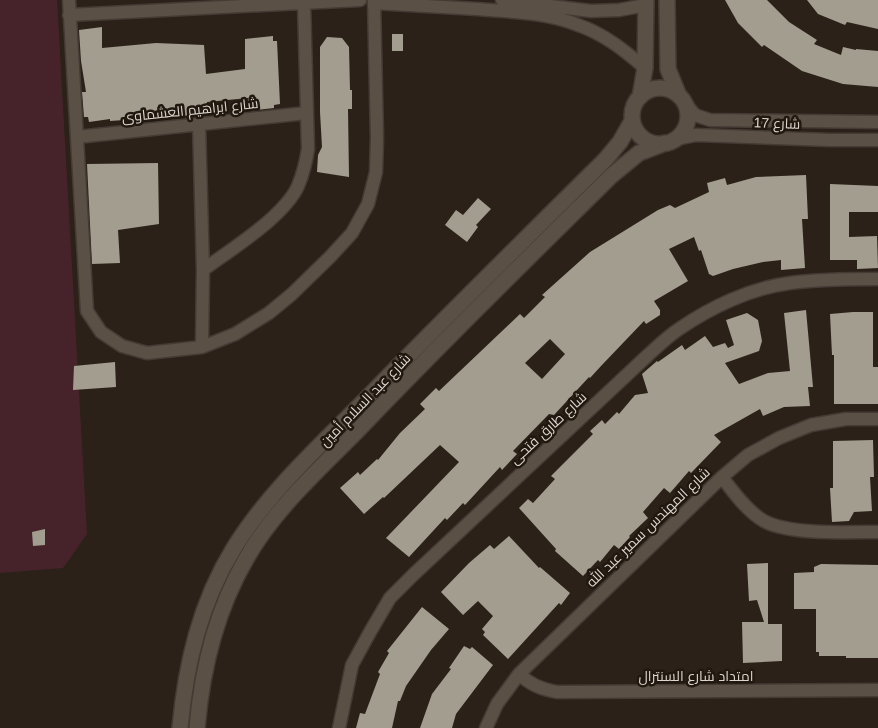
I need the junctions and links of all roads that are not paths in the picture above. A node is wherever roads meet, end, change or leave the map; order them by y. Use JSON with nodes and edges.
{"nodes":[{"id":1,"x":69,"y":0,"type":"edge"},
{"id":2,"x":360,"y":0,"type":"edge"},
{"id":3,"x":502,"y":0,"type":"edge"},
{"id":4,"x":667,"y":0,"type":"edge"},
{"id":5,"x":374,"y":2,"type":"edge"},
{"id":6,"x":646,"y":2,"type":"edge"},
{"id":7,"x":304,"y":3,"type":"junction"},
{"id":8,"x":139,"y":6,"type":"edge"},
{"id":9,"x":527,"y":8,"type":"junction"},
{"id":10,"x":69,"y":15,"type":"junction"},
{"id":11,"x":645,"y":68,"type":"junction"},
{"id":12,"x":640,"y":97,"type":"junction"},
{"id":13,"x":682,"y":100,"type":"junction"},
{"id":14,"x":307,"y":113,"type":"junction"},
{"id":15,"x":632,"y":121,"type":"junction"},
{"id":16,"x":878,"y":122,"type":"edge"},
{"id":17,"x":199,"y":124,"type":"junction"},
{"id":18,"x":77,"y":136,"type":"junction"},
{"id":19,"x":878,"y":140,"type":"edge"},
{"id":20,"x":670,"y":141,"type":"junction"},
{"id":21,"x":203,"y":270,"type":"junction"},
{"id":22,"x":878,"y":279,"type":"edge"},
{"id":23,"x":436,"y":338,"type":"junction"},
{"id":24,"x":202,"y":347,"type":"junction"},
{"id":25,"x":878,"y":419,"type":"edge"},
{"id":26,"x":722,"y":478,"type":"junction"},
{"id":27,"x":878,"y":532,"type":"edge"},
{"id":28,"x":519,"y":674,"type":"junction"},
{"id":29,"x":878,"y":690,"type":"edge"},
{"id":30,"x":180,"y":728,"type":"edge"},
{"id":31,"x":197,"y":728,"type":"edge"},
{"id":32,"x":339,"y":728,"type":"edge"},
{"id":33,"x":486,"y":728,"type":"edge"}],
"edges":[{"from":1,"to":10,"type":"street"},
{"from":2,"to":7,"type":"street"},
{"from":3,"to":9,"type":"street"},
{"from":4,"to":13,"type":"street"},
{"from":5,"to":9,"type":"street"},
{"from":5,"to":24,"type":"street"},
{"from":6,"to":9,"type":"street"},
{"from":6,"to":11,"type":"street"},
{"from":7,"to":8,"type":"street"},
{"from":7,"to":14,"type":"street"},
{"from":8,"to":10,"type":"street"},
{"from":9,"to":11,"type":"street"},
{"from":10,"to":18,"type":"street"},
{"from":11,"to":12,"type":"street"},
{"from":12,"to":13,"type":"street"},
{"from":12,"to":15,"type":"street"},
{"from":13,"to":16,"type":"street","name":"شارع 17"},
{"from":13,"to":20,"type":"street"},
{"from":14,"to":17,"type":"street","name":"شارع ابراهيم العشماوى"},
{"from":14,"to":21,"type":"street"},
{"from":15,"to":20,"type":"street"},
{"from":15,"to":23,"type":"street","name":"شارع عبد السلام أمين"},
{"from":17,"to":18,"type":"street","name":"شارع ابراهيم العشماوى"},
{"from":17,"to":21,"type":"street"},
{"from":18,"to":24,"type":"street"},
{"from":19,"to":20,"type":"street","name":"شارع 17"},
{"from":20,"to":23,"type":"street","name":"شارع عبد السلام أمين"},
{"from":21,"to":24,"type":"street"},
{"from":22,"to":32,"type":"street","name":"شارع طارق فتحى"},
{"from":23,"to":30,"type":"street","name":"شارع عبد السلام أمين"},
{"from":23,"to":31,"type":"street","name":"شارع عبد السلام أمين"},
{"from":25,"to":26,"type":"street","name":"شارع المهندس سمير عبد الله"},
{"from":26,"to":27,"type":"street"},
{"from":26,"to":28,"type":"street","name":"شارع المهندس سمير عبد الله"},
{"from":28,"to":29,"type":"street","name":"امتداد شارع السنترال"},
{"from":28,"to":33,"type":"street","name":"شارع المهندس سمير عبد الله"}]}
